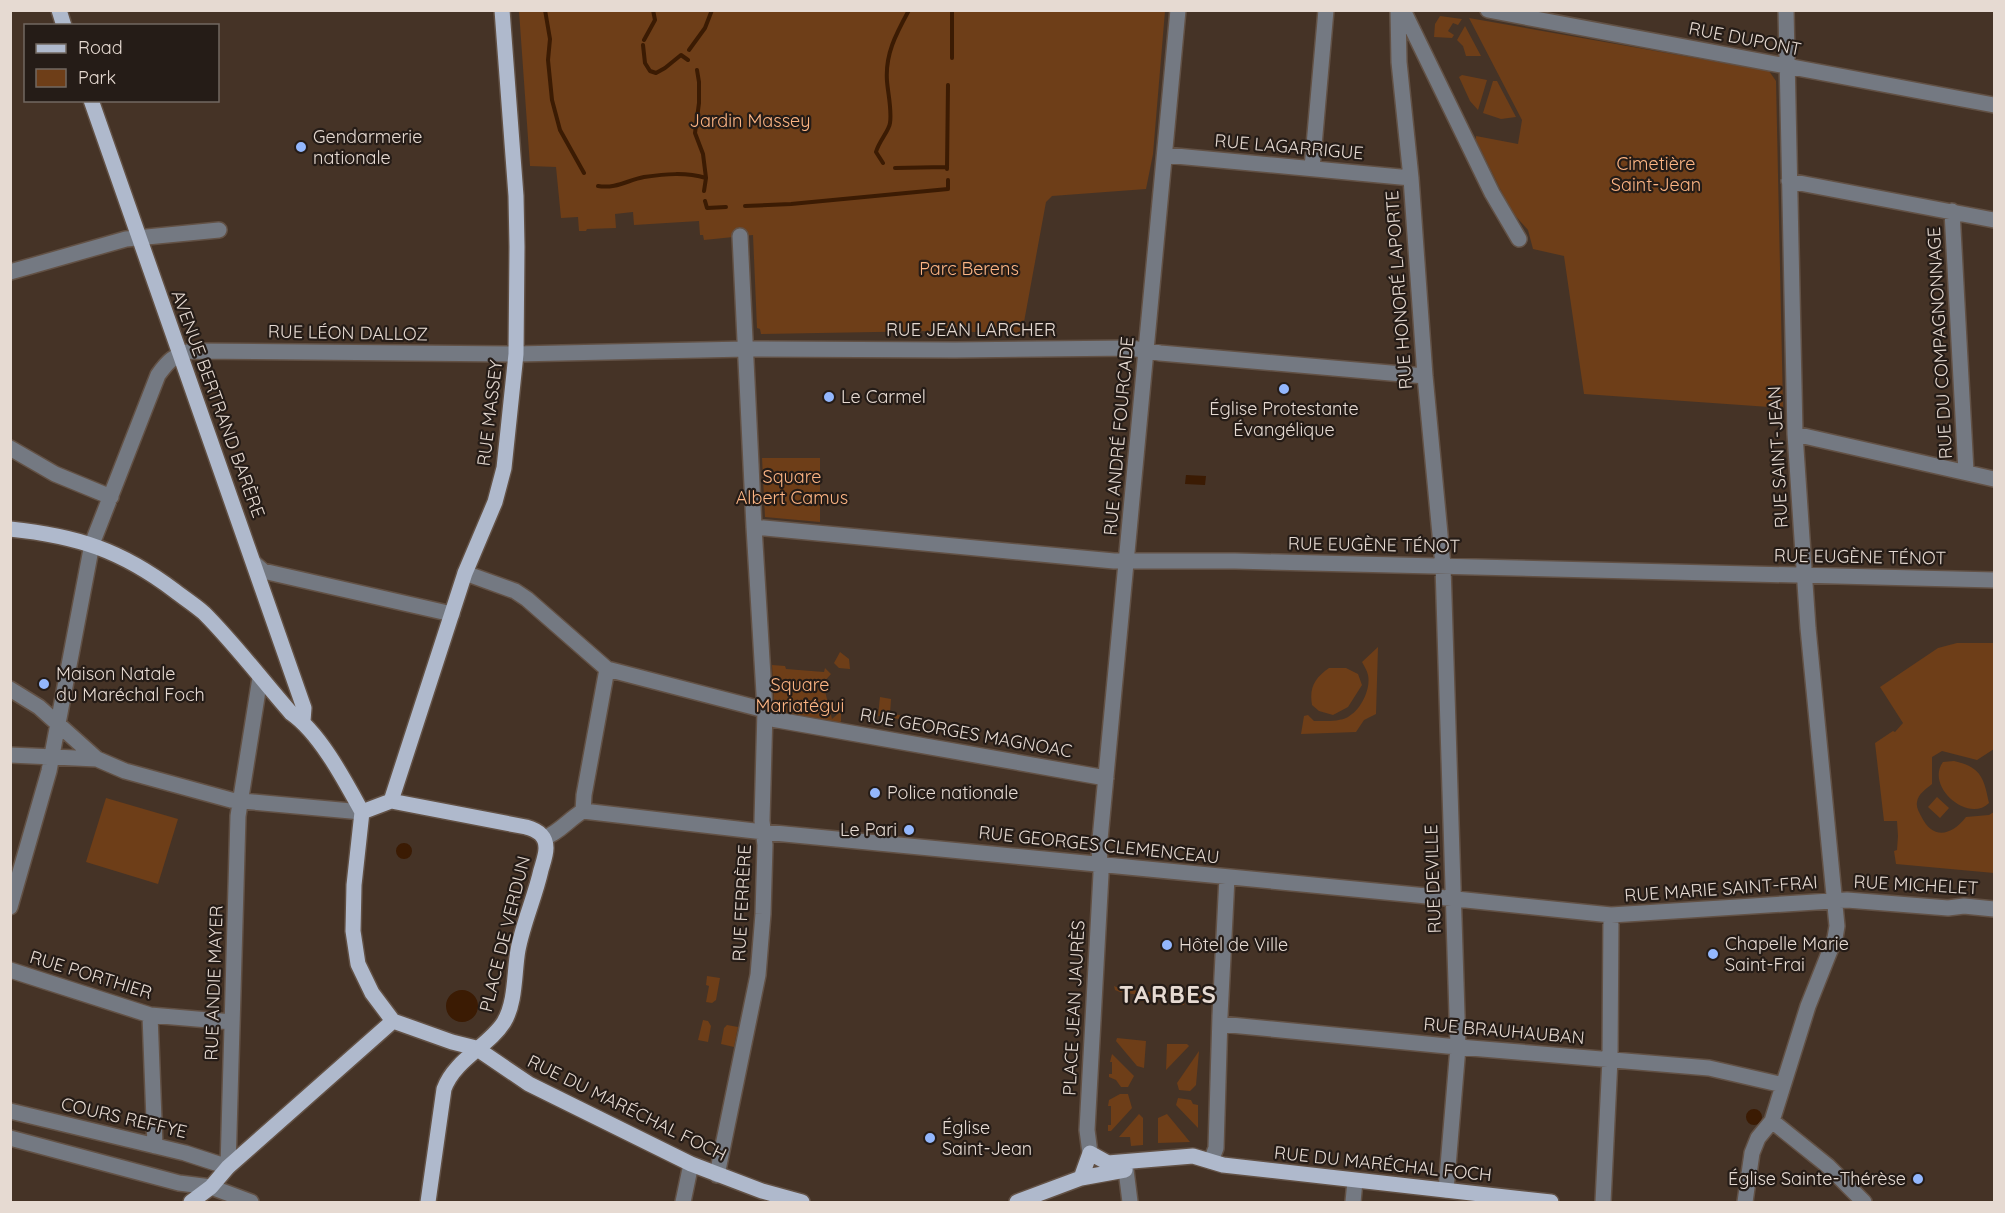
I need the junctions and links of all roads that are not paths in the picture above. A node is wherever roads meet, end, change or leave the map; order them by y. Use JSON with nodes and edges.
{"nodes":[{"id":1,"x":502,"y":10,"type":"edge"},
{"id":2,"x":1179,"y":10,"type":"edge"},
{"id":3,"x":1326,"y":10,"type":"edge"},
{"id":4,"x":1398,"y":10,"type":"edge"},
{"id":5,"x":1403,"y":10,"type":"edge"},
{"id":6,"x":1488,"y":10,"type":"edge"},
{"id":7,"x":1786,"y":10,"type":"edge"},
{"id":8,"x":1787,"y":67,"type":"junction"},
{"id":9,"x":92,"y":102,"type":"edge"},
{"id":10,"x":1995,"y":105,"type":"edge"},
{"id":11,"x":1164,"y":155,"type":"junction"},
{"id":12,"x":1312,"y":168,"type":"junction"},
{"id":13,"x":1411,"y":178,"type":"junction"},
{"id":14,"x":1789,"y":181,"type":"junction"},
{"id":15,"x":1952,"y":211,"type":"junction"},
{"id":16,"x":1995,"y":220,"type":"edge"},
{"id":17,"x":219,"y":230,"type":"dead end"},
{"id":18,"x":740,"y":236,"type":"dead end"},
{"id":19,"x":140,"y":238,"type":"junction"},
{"id":20,"x":1519,"y":239,"type":"dead end"},
{"id":21,"x":10,"y":272,"type":"edge"},
{"id":22,"x":746,"y":349,"type":"junction"},
{"id":23,"x":1147,"y":352,"type":"junction"},
{"id":24,"x":179,"y":354,"type":"junction"},
{"id":25,"x":516,"y":354,"type":"junction"},
{"id":26,"x":1425,"y":376,"type":"junction"},
{"id":27,"x":1795,"y":434,"type":"junction"},
{"id":28,"x":10,"y":448,"type":"edge"},
{"id":29,"x":1966,"y":472,"type":"junction"},
{"id":30,"x":1995,"y":479,"type":"edge"},
{"id":31,"x":111,"y":497,"type":"junction"},
{"id":32,"x":754,"y":527,"type":"junction"},
{"id":33,"x":10,"y":529,"type":"edge"},
{"id":34,"x":92,"y":544,"type":"junction"},
{"id":35,"x":1127,"y":560,"type":"junction"},
{"id":36,"x":255,"y":564,"type":"junction"},
{"id":37,"x":1443,"y":566,"type":"junction"},
{"id":38,"x":465,"y":573,"type":"junction"},
{"id":39,"x":1803,"y":575,"type":"junction"},
{"id":40,"x":1995,"y":580,"type":"edge"},
{"id":41,"x":452,"y":614,"type":"junction"},
{"id":42,"x":607,"y":669,"type":"junction"},
{"id":43,"x":260,"y":678,"type":"junction"},
{"id":44,"x":10,"y":689,"type":"edge"},
{"id":45,"x":765,"y":710,"type":"junction"},
{"id":46,"x":303,"y":721,"type":"junction"},
{"id":47,"x":58,"y":724,"type":"junction"},
{"id":48,"x":10,"y":755,"type":"edge"},
{"id":49,"x":51,"y":757,"type":"junction"},
{"id":50,"x":97,"y":759,"type":"junction"},
{"id":51,"x":1106,"y":778,"type":"junction"},
{"id":52,"x":240,"y":799,"type":"junction"},
{"id":53,"x":391,"y":801,"type":"junction"},
{"id":54,"x":583,"y":811,"type":"junction"},
{"id":55,"x":362,"y":812,"type":"junction"},
{"id":56,"x":764,"y":832,"type":"junction"},
{"id":57,"x":544,"y":838,"type":"junction"},
{"id":58,"x":1099,"y":864,"type":"junction"},
{"id":59,"x":1227,"y":877,"type":"junction"},
{"id":60,"x":1454,"y":899,"type":"junction"},
{"id":61,"x":1834,"y":900,"type":"junction"},
{"id":62,"x":10,"y":907,"type":"edge"},
{"id":63,"x":1995,"y":909,"type":"edge"},
{"id":64,"x":1611,"y":915,"type":"junction"},
{"id":65,"x":10,"y":970,"type":"edge"},
{"id":66,"x":150,"y":1015,"type":"junction"},
{"id":67,"x":393,"y":1021,"type":"junction"},
{"id":68,"x":232,"y":1022,"type":"junction"},
{"id":69,"x":1220,"y":1024,"type":"junction"},
{"id":70,"x":1458,"y":1047,"type":"junction"},
{"id":71,"x":476,"y":1048,"type":"junction"},
{"id":72,"x":1610,"y":1059,"type":"junction"},
{"id":73,"x":1783,"y":1084,"type":"junction"},
{"id":74,"x":10,"y":1111,"type":"edge"},
{"id":75,"x":1772,"y":1121,"type":"junction"},
{"id":76,"x":10,"y":1138,"type":"edge"},
{"id":77,"x":155,"y":1146,"type":"junction"},
{"id":78,"x":1090,"y":1153,"type":"junction"},
{"id":79,"x":1211,"y":1161,"type":"junction"},
{"id":80,"x":691,"y":1164,"type":"junction"},
{"id":81,"x":228,"y":1167,"type":"junction"},
{"id":82,"x":1125,"y":1170,"type":"junction"},
{"id":83,"x":717,"y":1175,"type":"junction"},
{"id":84,"x":1081,"y":1178,"type":"junction"},
{"id":85,"x":1355,"y":1181,"type":"junction"},
{"id":86,"x":1446,"y":1190,"type":"junction"},
{"id":87,"x":220,"y":1194,"type":"edge"},
{"id":88,"x":1864,"y":1202,"type":"edge"},
{"id":89,"x":191,"y":1203,"type":"edge"},
{"id":90,"x":251,"y":1203,"type":"edge"},
{"id":91,"x":428,"y":1203,"type":"edge"},
{"id":92,"x":683,"y":1203,"type":"edge"},
{"id":93,"x":802,"y":1203,"type":"edge"},
{"id":94,"x":1017,"y":1203,"type":"edge"},
{"id":95,"x":1130,"y":1203,"type":"edge"},
{"id":96,"x":1353,"y":1203,"type":"edge"},
{"id":97,"x":1551,"y":1203,"type":"edge"},
{"id":98,"x":1603,"y":1203,"type":"edge"},
{"id":99,"x":1745,"y":1203,"type":"edge"}],
"edges":[{"from":1,"to":25,"type":"main road","name":"RUE MASSEY"},
{"from":2,"to":11,"type":"street","name":"RUE ANDRÉ FOURCADE"},
{"from":3,"to":12,"type":"street"},
{"from":4,"to":13,"type":"street","name":"RUE HONORÉ LAPORTE"},
{"from":5,"to":20,"type":"street"},
{"from":6,"to":8,"type":"street","name":"RUE DUPONT"},
{"from":7,"to":8,"type":"street","name":"RUE SAINT-JEAN"},
{"from":8,"to":10,"type":"street","name":"RUE DUPONT"},
{"from":8,"to":14,"type":"street","name":"RUE SAINT-JEAN"},
{"from":9,"to":19,"type":"main road","name":"AVENUE BERTRAND BARÈRE"},
{"from":11,"to":12,"type":"street","name":"RUE LAGARRIGUE"},
{"from":11,"to":23,"type":"street","name":"RUE ANDRÉ FOURCADE"},
{"from":12,"to":13,"type":"street","name":"RUE LAGARRIGUE"},
{"from":13,"to":26,"type":"street","name":"RUE HONORÉ LAPORTE"},
{"from":14,"to":15,"type":"street"},
{"from":14,"to":27,"type":"street","name":"RUE SAINT-JEAN"},
{"from":15,"to":16,"type":"street"},
{"from":15,"to":29,"type":"street","name":"RUE DU COMPAGNONNAGE"},
{"from":17,"to":19,"type":"street"},
{"from":18,"to":22,"type":"street","name":"RUE FERRÈRE"},
{"from":19,"to":21,"type":"street"},
{"from":19,"to":24,"type":"main road","name":"AVENUE BERTRAND BARÈRE"},
{"from":22,"to":23,"type":"street","name":"RUE JEAN LARCHER"},
{"from":22,"to":25,"type":"street","name":"RUE JEAN LARCHER"},
{"from":22,"to":32,"type":"street","name":"RUE FERRÈRE"},
{"from":23,"to":26,"type":"street","name":"RUE JEAN LARCHER"},
{"from":23,"to":35,"type":"street","name":"RUE ANDRÉ FOURCADE"},
{"from":24,"to":25,"type":"street","name":"RUE LÉON DALLOZ"},
{"from":24,"to":31,"type":"street"},
{"from":24,"to":36,"type":"main road","name":"AVENUE BERTRAND BARÈRE"},
{"from":25,"to":38,"type":"main road","name":"RUE MASSEY"},
{"from":26,"to":37,"type":"street","name":"RUE HONORÉ LAPORTE"},
{"from":27,"to":29,"type":"street"},
{"from":27,"to":39,"type":"street","name":"RUE SAINT-JEAN"},
{"from":28,"to":31,"type":"street"},
{"from":29,"to":30,"type":"street"},
{"from":31,"to":34,"type":"street"},
{"from":32,"to":35,"type":"street","name":"RUE EUGÈNE TÉNOT"},
{"from":32,"to":45,"type":"street","name":"RUE FERRÈRE"},
{"from":33,"to":34,"type":"main road"},
{"from":34,"to":43,"type":"main road"},
{"from":34,"to":47,"type":"street"},
{"from":35,"to":37,"type":"street","name":"RUE EUGÈNE TÉNOT"},
{"from":35,"to":51,"type":"street","name":"RUE ANDRÉ FOURCADE"},
{"from":36,"to":41,"type":"street"},
{"from":36,"to":46,"type":"main road","name":"AVENUE BERTRAND BARÈRE"},
{"from":37,"to":39,"type":"street","name":"RUE EUGÈNE TÉNOT"},
{"from":37,"to":60,"type":"street","name":"RUE DEVILLE"},
{"from":38,"to":41,"type":"main road","name":"RUE MASSEY"},
{"from":38,"to":42,"type":"street","name":"RUE GEORGES MAGNOAC"},
{"from":39,"to":40,"type":"street","name":"RUE EUGÈNE TÉNOT"},
{"from":39,"to":61,"type":"street","name":"RUE SAINT-JEAN"},
{"from":41,"to":53,"type":"main road","name":"RUE MASSEY"},
{"from":42,"to":45,"type":"street","name":"RUE GEORGES MAGNOAC"},
{"from":42,"to":54,"type":"street"},
{"from":43,"to":46,"type":"main road"},
{"from":43,"to":52,"type":"street","name":"RUE ANDIE MAYER"},
{"from":44,"to":47,"type":"street"},
{"from":45,"to":51,"type":"street","name":"RUE GEORGES MAGNOAC"},
{"from":45,"to":56,"type":"street","name":"RUE FERRÈRE"},
{"from":46,"to":55,"type":"main road"},
{"from":47,"to":49,"type":"street"},
{"from":47,"to":50,"type":"street"},
{"from":48,"to":49,"type":"street"},
{"from":49,"to":50,"type":"street"},
{"from":49,"to":62,"type":"street"},
{"from":50,"to":52,"type":"street"},
{"from":51,"to":58,"type":"street","name":"RUE ANDRÉ FOURCADE"},
{"from":52,"to":55,"type":"street"},
{"from":52,"to":68,"type":"street","name":"RUE ANDIE MAYER"},
{"from":53,"to":55,"type":"main road"},
{"from":53,"to":57,"type":"main road","name":"PLACE DE VERDUN"},
{"from":54,"to":56,"type":"street","name":"RUE GEORGES CLEMENCEAU"},
{"from":54,"to":57,"type":"street","name":"PLACE DE VERDUN"},
{"from":55,"to":67,"type":"main road"},
{"from":56,"to":58,"type":"street","name":"RUE GEORGES CLEMENCEAU"},
{"from":56,"to":83,"type":"street","name":"RUE FERRÈRE"},
{"from":57,"to":71,"type":"main road","name":"PLACE DE VERDUN"},
{"from":58,"to":59,"type":"street","name":"RUE GEORGES CLEMENCEAU"},
{"from":58,"to":78,"type":"street","name":"PLACE JEAN JAURÈS"},
{"from":59,"to":60,"type":"street","name":"RUE GEORGES CLEMENCEAU"},
{"from":59,"to":69,"type":"street"},
{"from":60,"to":64,"type":"street","name":"RUE GEORGES CLEMENCEAU"},
{"from":60,"to":70,"type":"street","name":"RUE DEVILLE"},
{"from":61,"to":63,"type":"street","name":"RUE MICHELET"},
{"from":61,"to":64,"type":"street","name":"RUE MARIE SAINT-FRAI"},
{"from":61,"to":73,"type":"street","name":"RUE SAINT-JEAN"},
{"from":64,"to":72,"type":"street"},
{"from":65,"to":66,"type":"street","name":"RUE PORTHIER"},
{"from":66,"to":68,"type":"street","name":"RUE PORTHIER"},
{"from":66,"to":77,"type":"street"},
{"from":67,"to":71,"type":"main road"},
{"from":67,"to":81,"type":"main road"},
{"from":68,"to":81,"type":"street","name":"RUE ANDIE MAYER"},
{"from":69,"to":70,"type":"street","name":"RUE BRAUHAUBAN"},
{"from":69,"to":79,"type":"street"},
{"from":70,"to":72,"type":"street","name":"RUE BRAUHAUBAN"},
{"from":70,"to":86,"type":"street","name":"RUE DEVILLE"},
{"from":71,"to":80,"type":"main road","name":"RUE DU MARÉCHAL FOCH"},
{"from":71,"to":91,"type":"main road","name":"PLACE DE VERDUN"},
{"from":72,"to":73,"type":"street","name":"RUE BRAUHAUBAN"},
{"from":72,"to":98,"type":"street"},
{"from":73,"to":75,"type":"street","name":"RUE SAINT-JEAN"},
{"from":74,"to":77,"type":"street","name":"COURS REFFYE"},
{"from":75,"to":88,"type":"street"},
{"from":75,"to":99,"type":"street","name":"RUE SAINT-JEAN"},
{"from":76,"to":87,"type":"street"},
{"from":77,"to":81,"type":"street","name":"COURS REFFYE"},
{"from":78,"to":79,"type":"main road","name":"RUE DU MARÉCHAL FOCH"},
{"from":78,"to":84,"type":"main road"},
{"from":79,"to":82,"type":"main road","name":"RUE DU MARÉCHAL FOCH"},
{"from":79,"to":85,"type":"main road","name":"RUE DU MARÉCHAL FOCH"},
{"from":80,"to":83,"type":"main road","name":"RUE DU MARÉCHAL FOCH"},
{"from":80,"to":92,"type":"street"},
{"from":81,"to":87,"type":"main road"},
{"from":82,"to":84,"type":"main road","name":"RUE DU MARÉCHAL FOCH"},
{"from":82,"to":95,"type":"street"},
{"from":83,"to":93,"type":"main road","name":"RUE DU MARÉCHAL FOCH"},
{"from":84,"to":94,"type":"main road","name":"RUE DU MARÉCHAL FOCH"},
{"from":85,"to":86,"type":"main road","name":"RUE DU MARÉCHAL FOCH"},
{"from":85,"to":96,"type":"street"},
{"from":86,"to":97,"type":"main road","name":"RUE DU MARÉCHAL FOCH"},
{"from":87,"to":89,"type":"main road"},
{"from":87,"to":90,"type":"street"}]}
